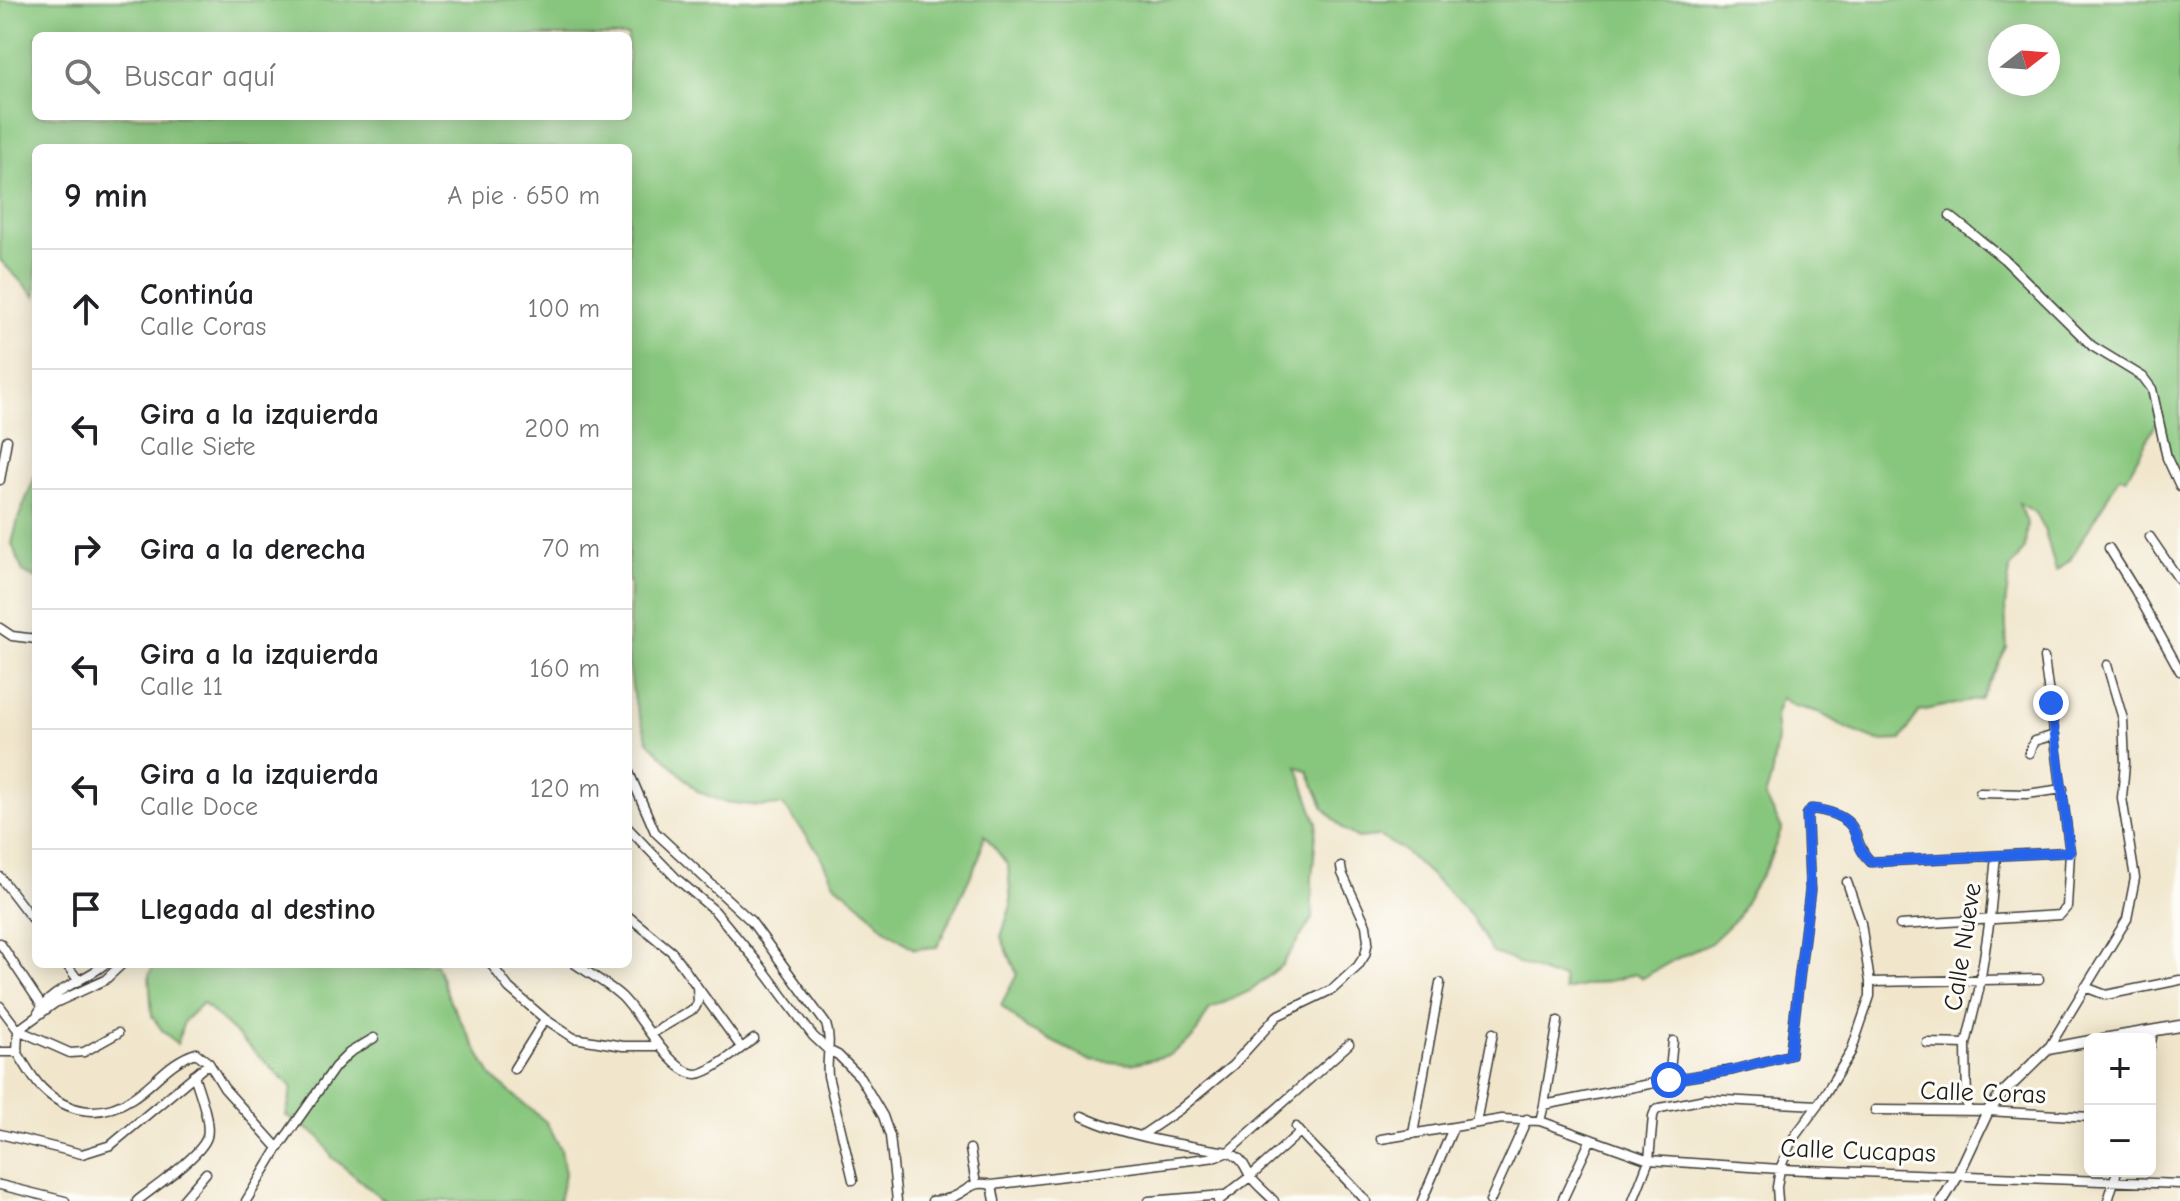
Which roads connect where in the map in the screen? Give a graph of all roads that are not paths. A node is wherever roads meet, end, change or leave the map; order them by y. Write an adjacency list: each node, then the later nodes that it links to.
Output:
1 (1950, 216): 4 (street)
2 (7, 440): 3 (street)
3 (0, 480)
4 (2180, 486)
5 (2150, 537): 7 (street)
6 (2109, 548): 12 (street)
7 (2180, 581)
8 (0, 628): 9 (street)
9 (32, 638)
10 (2044, 658): 13 (street)
11 (2107, 665): 43 (street)
12 (2180, 671)
13 (2055, 735): 14 (street); 16 (street)
14 (2029, 753)
15 (632, 779): 29 (street)
16 (2063, 789): 17 (street); 19 (street)
17 (1980, 793)
18 (632, 832): 30 (street)
19 (2070, 852): 20 (street); 24 (street)
20 (1996, 856): 24 (street, Calle Nueve); 72 (street)
21 (1341, 867): 86 (street)
22 (0, 877): 25 (street)
23 (1847, 882): 40 (street)
24 (1990, 918): 27 (street); 36 (street, Calle Nueve)
25 (32, 919)
26 (632, 919): 42 (street)
27 (1900, 925)
28 (0, 943): 45 (street)
29 (773, 952): 30 (street); 66 (street)
30 (759, 964): 66 (street)
31 (69, 968): 39 (street)
32 (99, 968): 39 (street)
33 (118, 968): 45 (street)
34 (494, 968): 46 (street)
35 (581, 968): 55 (street)
36 (1981, 979): 37 (street); 40 (street); 62 (street, Calle Nueve)
37 (2039, 979)
38 (2180, 980): 43 (street)
39 (79, 981): 45 (street)
40 (1870, 982): 74 (street)
41 (1440, 983): 85 (street)
42 (697, 986): 55 (street); 64 (street)
43 (2085, 987): 65 (street)
44 (0, 1006): 49 (street)
45 (42, 1010): 49 (street)
46 (545, 1019): 63 (street); 70 (street)
47 (1558, 1021): 73 (street)
48 (2180, 1026): 50 (street)
49 (18, 1030): 51 (street); 68 (street)
50 (2154, 1030): 53 (street); 54 (street)
51 (118, 1033)
52 (1493, 1033): 82 (street)
53 (2137, 1033)
54 (2153, 1033)
55 (651, 1034): 63 (street)
56 (374, 1038): 89 (street)
57 (754, 1039): 64 (street)
58 (1673, 1041): 72 (street)
59 (2084, 1042): 65 (street)
60 (1927, 1043): 62 (street)
61 (1349, 1044): 91 (street)
62 (1966, 1044): 76 (street, Calle Nueve)
63 (658, 1046): 64 (street)
64 (741, 1047)
65 (2048, 1049): 77 (street)
66 (828, 1050): 98 (street); 109 (street)
67 (0, 1052): 68 (street)
68 (17, 1052): 69 (street)
69 (209, 1063): 71 (street); 89 (street)
70 (514, 1069)
71 (194, 1075): 84 (street); 106 (street)
72 (1669, 1080): 73 (street)
73 (1544, 1105): 81 (street)
74 (1818, 1105): 92 (street); 93 (street)
75 (1875, 1110): 76 (street, Calle Coras)
76 (1967, 1110): 77 (street, Calle Coras)
77 (1988, 1111): 79 (street, Calle Coras); 95 (street)
78 (1082, 1116): 86 (street)
79 (2084, 1117)
80 (1527, 1119): 81 (street); 82 (street); 116 (street)
81 (1540, 1121): 88 (street, Calle Cucapas)
82 (1476, 1123): 83 (street)
83 (1453, 1128): 85 (street); 115 (street)
84 (0, 1134)
85 (1413, 1134): 87 (street)
86 (1142, 1135): 91 (street)
87 (1381, 1139)
88 (1591, 1139): 92 (street, Calle Cucapas); 117 (street)
89 (278, 1148): 108 (street)
90 (970, 1149): 100 (street)
91 (1228, 1152): 96 (street); 103 (street)
92 (1649, 1160): 93 (street, Calle Cucapas); 118 (street)
93 (1780, 1169): 95 (street, Calle Cucapas); 119 (street)
94 (206, 1173): 107 (street)
95 (1958, 1175): 99 (street, Calle Cucapas); 120 (street)
96 (1251, 1176): 104 (street); 113 (street); 114 (street)
97 (2115, 1177): 99 (street)
98 (853, 1180)
99 (2113, 1182): 101 (street, Calle Cucapas); 121 (street)
100 (976, 1184): 103 (street); 110 (street)
101 (2180, 1184)
102 (0, 1185): 105 (street)
103 (992, 1185): 111 (street)
104 (1222, 1198): 112 (street)
105 (65, 1201)
106 (137, 1201)
107 (182, 1201)
108 (246, 1201)
109 (897, 1201)
110 (932, 1201)
111 (995, 1201)
112 (1149, 1201)
113 (1274, 1201)
114 (1366, 1201)
115 (1422, 1201)
116 (1490, 1201)
117 (1562, 1201)
118 (1633, 1201)
119 (1778, 1201)
120 (1942, 1201)
121 (2108, 1201)

